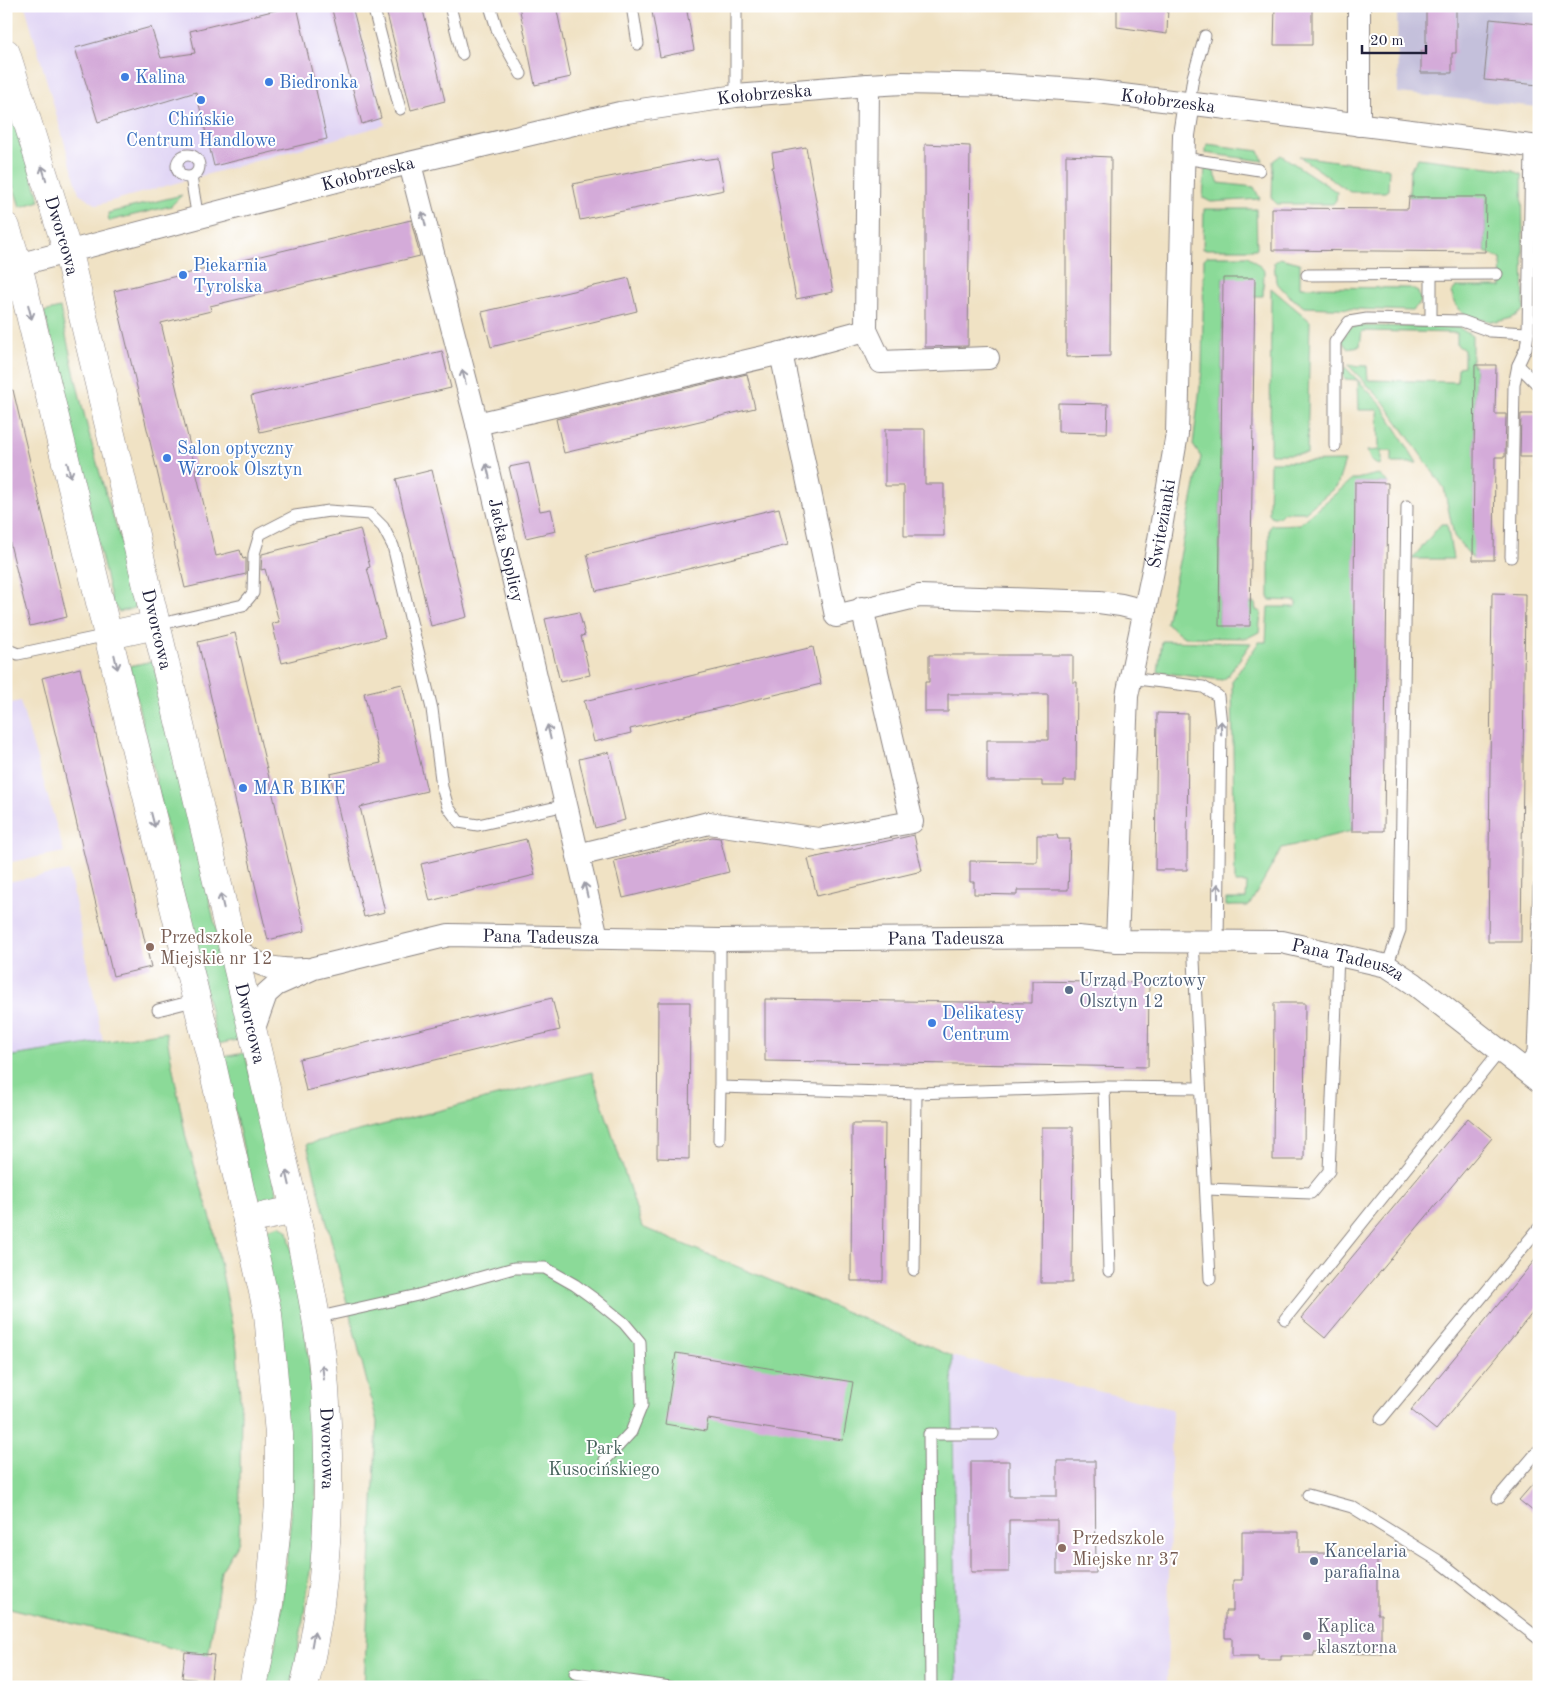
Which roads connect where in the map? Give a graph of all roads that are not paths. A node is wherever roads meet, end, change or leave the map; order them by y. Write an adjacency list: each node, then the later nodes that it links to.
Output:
1 (373, 6): 15 (lane)
2 (450, 6): 10 (lane)
3 (490, 6): 11 (lane)
4 (632, 6): 8 (lane)
5 (736, 6): 13 (lane)
6 (1359, 6): 16 (street)
7 (1205, 36): 14 (lane)
8 (638, 44)
9 (6, 53): 24 (street, Dworcowa, one-way to 9)
10 (462, 54)
11 (521, 74)
12 (868, 85): 13 (street, Kołobrzeska); 14 (street, Kołobrzeska); 30 (street)
13 (736, 96): 19 (street, Kołobrzeska)
14 (1189, 103): 16 (street, Kołobrzeska); 18 (street, Świtezianki)
15 (400, 109)
16 (1359, 125): 17 (street, Kołobrzeska)
17 (1535, 147): 31 (lane)
18 (1184, 158): 20 (lane); 41 (street, Świtezianki)
19 (410, 164): 22 (street, Kołobrzeska); 36 (street, Jacka Soplicy, one-way to 19)
20 (1259, 170)
21 (191, 177): 22 (lane)
22 (198, 219): 24 (street, Kołobrzeska)
23 (6, 227): 25 (street)
24 (68, 253): 25 (street, Kołobrzeska); 42 (street, Dworcowa)
25 (12, 266): 43 (street, one-way to 43)
26 (1431, 274): 27 (lane); 28 (lane); 29 (lane)
27 (1497, 274)
28 (1307, 275)
29 (1431, 320): 31 (lane); 37 (lane)
30 (866, 330): 32 (street); 33 (street)
31 (1528, 333): 34 (lane)
32 (781, 353): 36 (street); 40 (street)
33 (988, 358)
34 (1518, 365): 35 (lane); 39 (lane)
35 (1539, 386)
36 (476, 424): 46 (street, Jacka Soplicy, one-way to 36)
37 (1335, 446)
38 (1407, 506): 56 (lane)
39 (1511, 557)
40 (862, 608): 41 (street); 47 (street)
41 (1145, 611): 45 (street, Świtezianki)
42 (156, 624): 43 (street); 46 (lane); 54 (street, Dworcowa, one-way to 42)
43 (110, 634): 44 (lane); 58 (street, one-way to 58)
44 (6, 649)
45 (1130, 678): 52 (lane, one-way to 45); 53 (street, Świtezianki)
46 (566, 805): 47 (street, Jacka Soplicy)
47 (578, 855): 49 (street, Jacka Soplicy, one-way to 47)
48 (1539, 887): 62 (lane)
49 (597, 938): 50 (street, Pana Tadeusza); 57 (street, Pana Tadeusza)
50 (720, 940): 53 (street, Pana Tadeusza); 64 (lane)
51 (1193, 940): 52 (street, Pana Tadeusza); 53 (street, Pana Tadeusza); 66 (lane)
52 (1218, 940): 55 (street, Pana Tadeusza)
53 (1118, 941)
54 (233, 946): 57 (street, Pana Tadeusza); 60 (street, Dworcowa)
55 (1338, 955): 56 (street, Pana Tadeusza); 69 (lane)
56 (1387, 966): 61 (street, Pana Tadeusza)
57 (314, 968): 60 (street, Pana Tadeusza)
58 (197, 1000): 59 (lane); 71 (street)
59 (158, 1010)
60 (253, 1031): 70 (street, Dworcowa, one-way to 60)
61 (1500, 1051): 62 (street, Pana Tadeusza); 77 (lane)
62 (1522, 1067): 63 (street, Pana Tadeusza)
63 (1539, 1082)
64 (720, 1087): 67 (lane); 68 (lane)
65 (1104, 1087): 66 (lane); 67 (lane); 74 (lane)
66 (1200, 1088): 69 (lane)
67 (916, 1093): 73 (lane)
68 (719, 1140)
69 (1207, 1189): 75 (lane)
70 (295, 1210): 71 (street); 76 (street, Dworcowa)
71 (247, 1220): 86 (street)
72 (1539, 1228): 78 (lane)
73 (914, 1270)
74 (1109, 1271)
75 (1210, 1279)
76 (316, 1318): 81 (lane); 87 (street, Dworcowa, one-way to 76)
77 (1285, 1319)
78 (1381, 1419)
79 (993, 1434): 89 (lane)
80 (1539, 1450): 83 (lane)
81 (605, 1460)
82 (1308, 1495): 84 (lane)
83 (1498, 1498)
84 (1539, 1639)
85 (575, 1673): 88 (lane)
86 (253, 1687)
87 (304, 1687)
88 (670, 1687)
89 (931, 1687)

